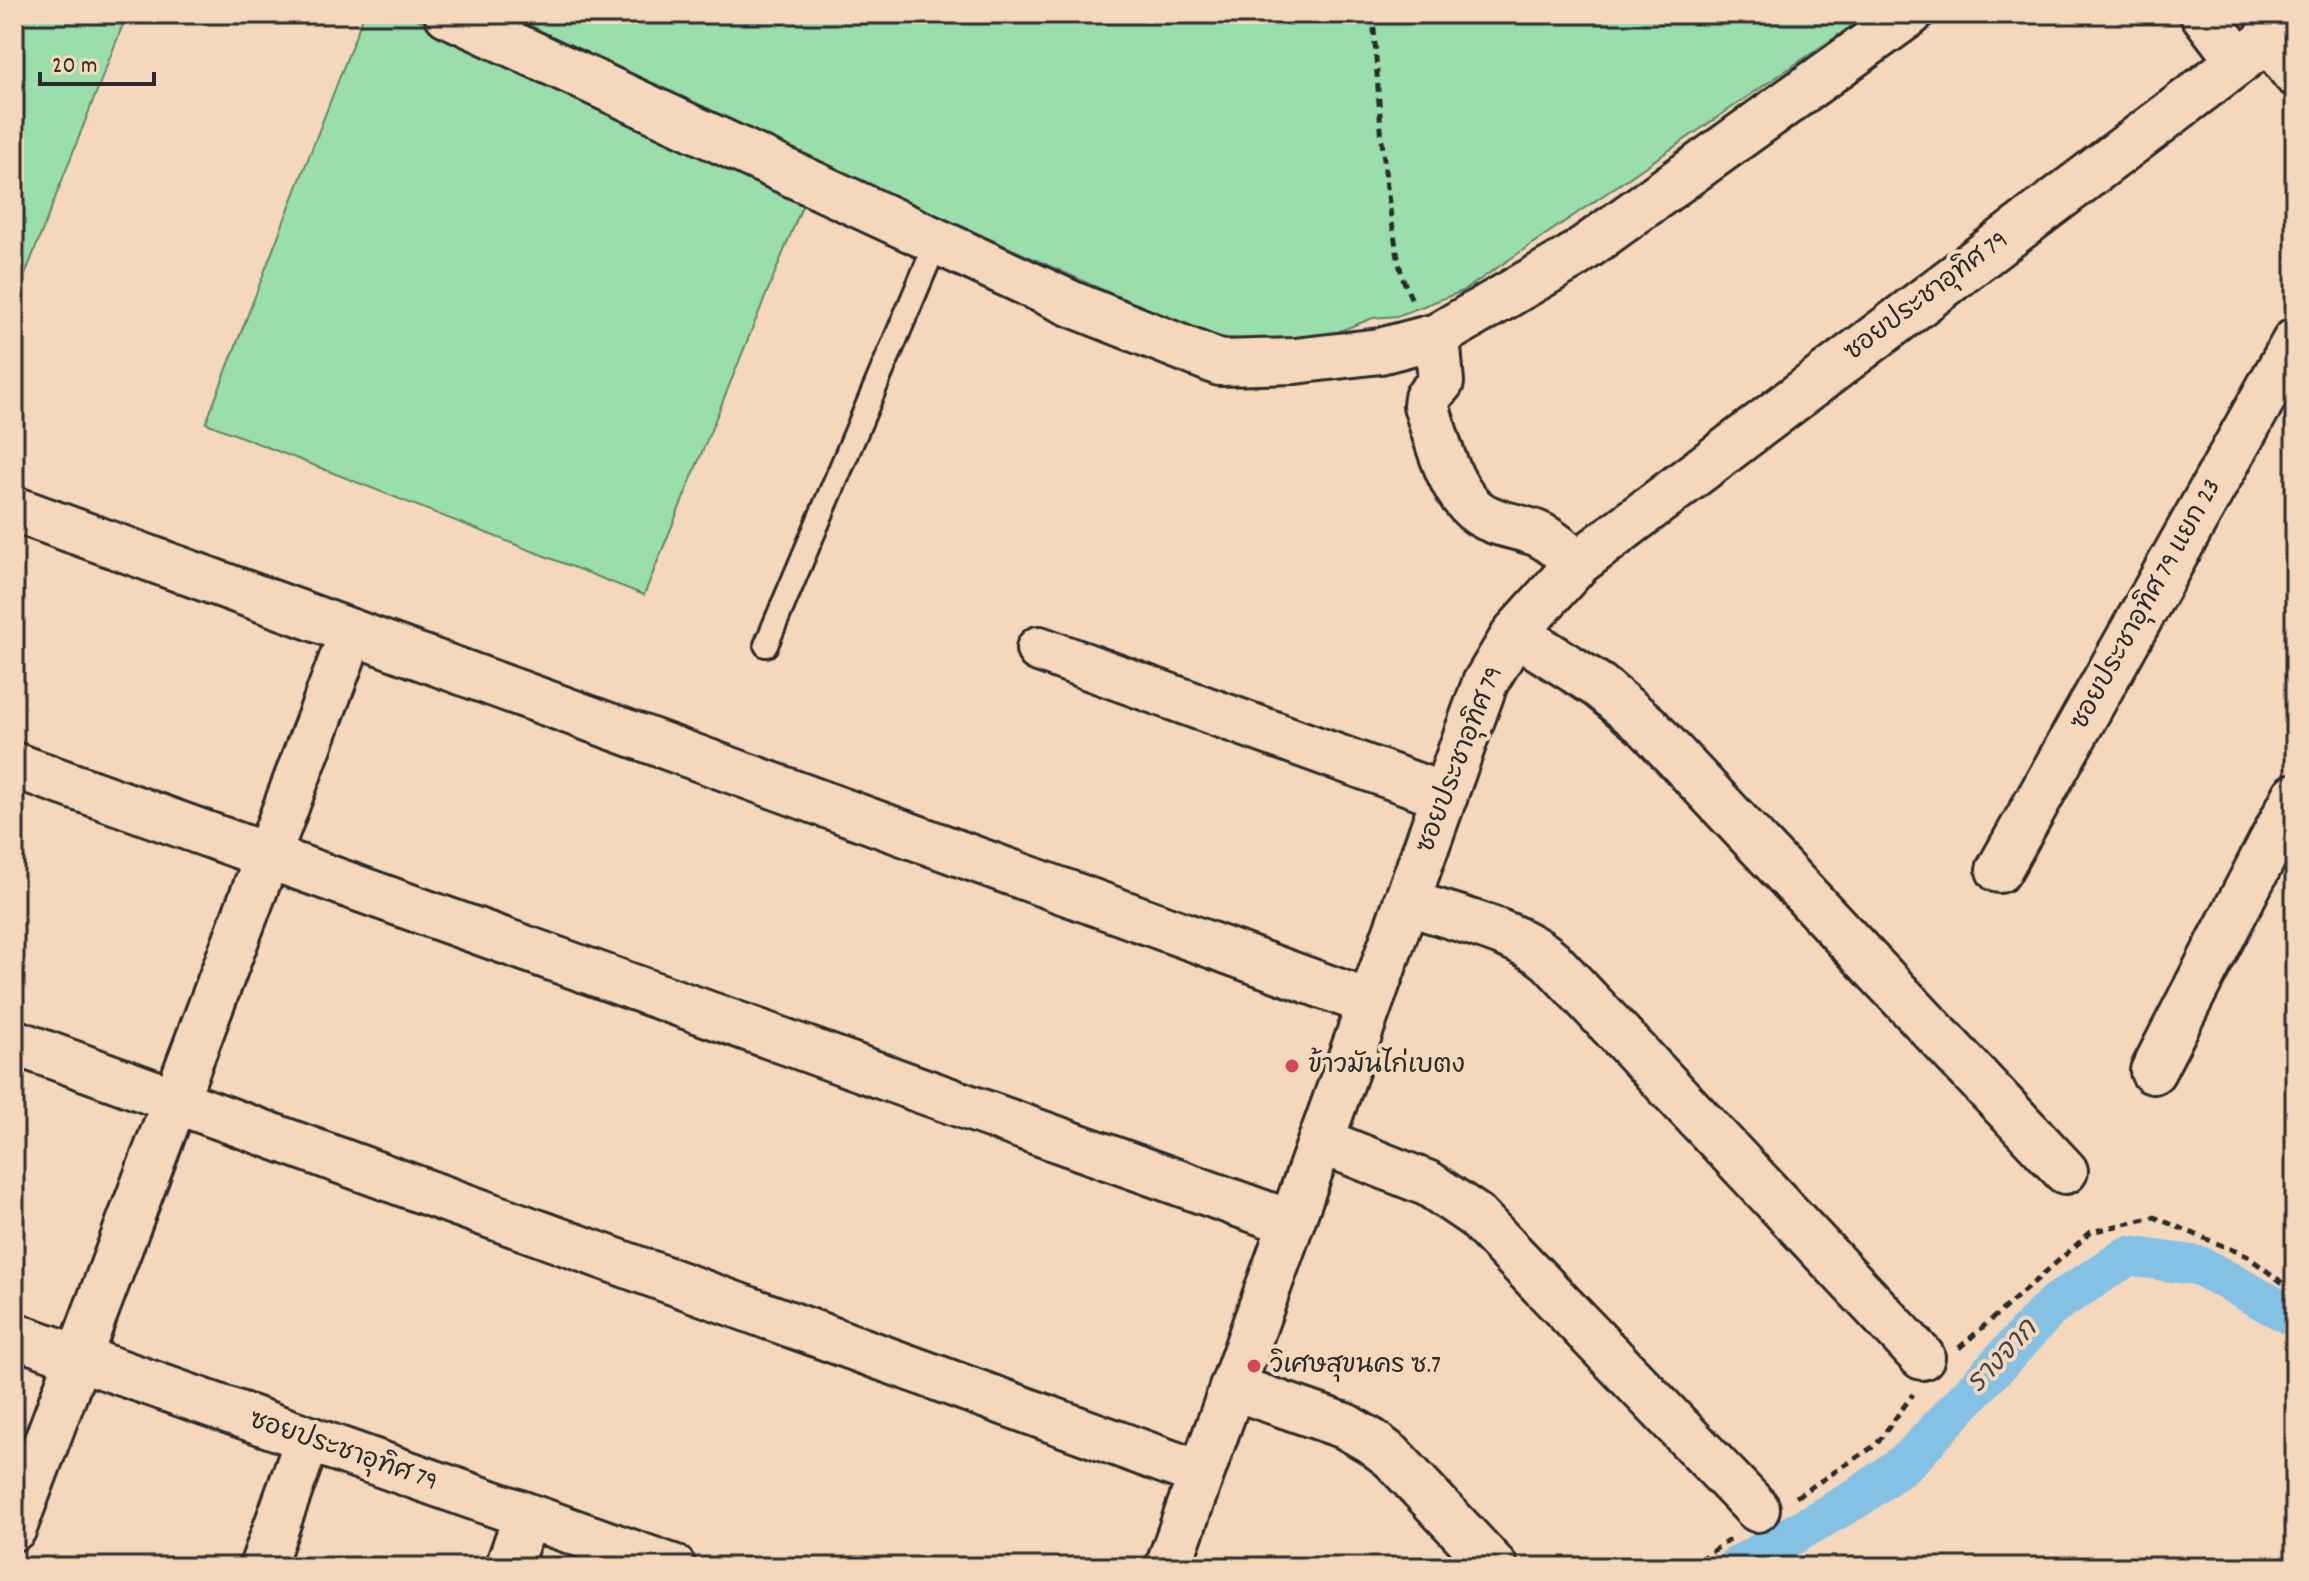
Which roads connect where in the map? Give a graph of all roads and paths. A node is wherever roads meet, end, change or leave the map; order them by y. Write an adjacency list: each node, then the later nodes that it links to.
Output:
1 (447, 14): 7 (street)
2 (1373, 14): 8 (path)
3 (1910, 14): 8 (street)
4 (2203, 14): 5 (street)
5 (2267, 39): 6 (street); 11 (street, ซอยประชาอุทิศ 79)
6 (2295, 74)
7 (937, 241): 8 (street); 14 (lane)
8 (1426, 327): 11 (street)
9 (2295, 341): 20 (street, ซอยประชาอุทิศ 79 แยก 23)
10 (14, 509): 12 (street)
11 (1578, 563): 13 (street, ซอยประชาอุทิศ 79)
12 (352, 632): 19 (street); 22 (street)
13 (1515, 633): 17 (street, ซอยประชาอุทิศ 79); 27 (street)
14 (766, 645)
15 (1039, 649): 17 (street)
16 (14, 765): 19 (street)
17 (1445, 796): 21 (street, ซอยประชาอุทิศ 79)
18 (2295, 796): 24 (street)
19 (266, 855): 25 (street); 28 (street)
20 (1999, 870)
21 (1406, 902): 22 (street, ซอยประชาอุทิศ 79); 32 (street)
22 (1370, 1003): 26 (street, ซอยประชาอุทิศ 79)
23 (14, 1042): 25 (street)
24 (2153, 1071)
25 (174, 1100): 31 (street); 35 (street)
26 (1321, 1141): 28 (street, ซอยประชาอุทิศ 79); 36 (street)
27 (2065, 1171)
28 (1291, 1223): 33 (street, ซอยประชาอุทิศ 79)
29 (2295, 1292): 32 (path)
30 (14, 1335): 31 (street, ซอยประชาอุทิศ 79)
31 (76, 1358): 34 (street, ซอยประชาอุทิศ 79); 38 (street)
32 (1930, 1366): 36 (path)
33 (1232, 1387): 35 (street, ซอยประชาอุทิศ 79); 43 (street)
34 (308, 1439): 37 (street, ซอยประชาอุทิศ 79); 39 (street)
35 (1201, 1474): 42 (street, ซอยประชาอุทิศ 79)
36 (1761, 1515): 44 (path)
37 (526, 1516): 40 (street); 41 (street, ซอยประชาอุทิศ 79)
38 (14, 1528)
39 (262, 1567)
40 (508, 1567)
41 (673, 1567)
42 (1168, 1567)
43 (1495, 1567)
44 (1688, 1567)

